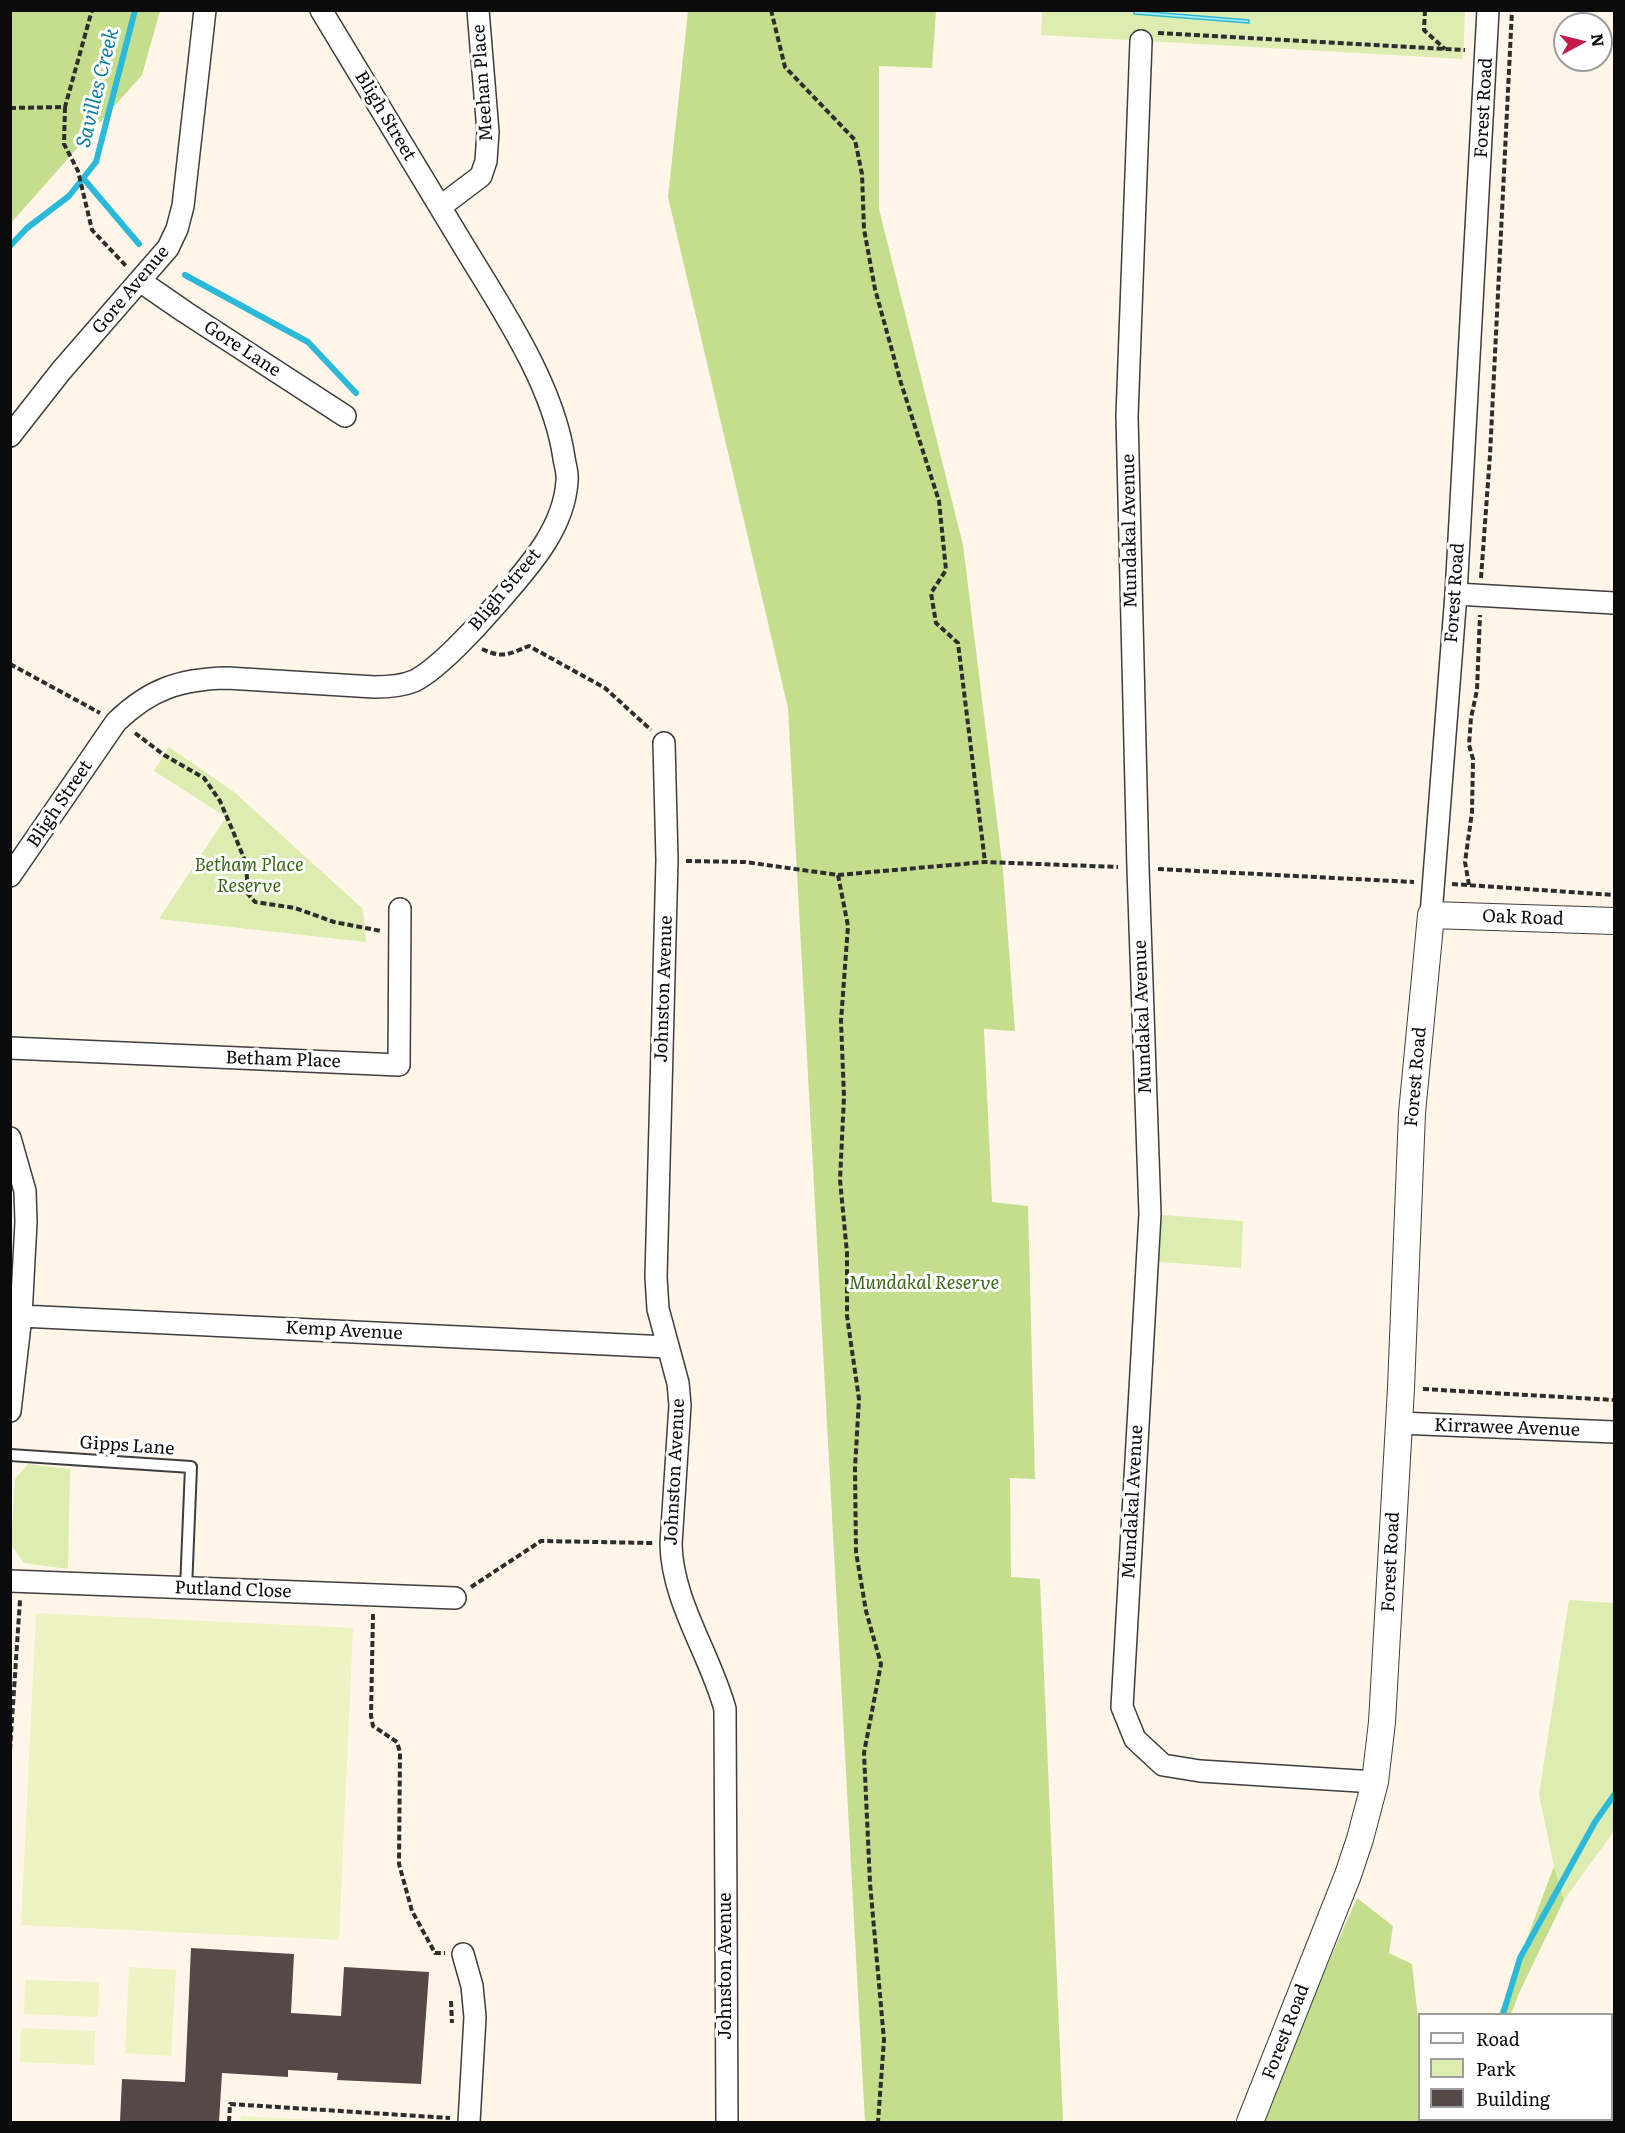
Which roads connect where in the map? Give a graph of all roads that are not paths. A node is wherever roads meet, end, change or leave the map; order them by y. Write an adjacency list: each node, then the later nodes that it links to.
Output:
1 (205, 10): 7 (street, Gore Avenue)
2 (321, 10): 6 (street, Bligh Street)
3 (478, 10): 6 (street, Meehan Place)
4 (1488, 10): 10 (street, Forest Road)
5 (1141, 41): 28 (street, Mundakal Avenue)
6 (440, 207): 13 (street, Bligh Street)
7 (140, 281): 8 (street, Gore Lane); 9 (street, Gore Avenue)
8 (345, 416)
9 (10, 436)
10 (1456, 594): 11 (street); 15 (street, Forest Road)
11 (1614, 603)
12 (664, 743): 20 (street, Johnston Avenue)
13 (10, 876)
14 (400, 909): 17 (street, Betham Place)
15 (1431, 915): 16 (street, Oak Road); 22 (street, Forest Road)
16 (1614, 921)
17 (10, 1048)
18 (10, 1138): 19 (street)
19 (21, 1316): 20 (street, Kemp Avenue); 21 (street)
20 (667, 1347): 31 (street, Johnston Avenue)
21 (10, 1411)
22 (1399, 1423): 23 (street, Kirrawee Avenue); 28 (street, Forest Road)
23 (1614, 1432)
24 (10, 1455): 26 (lane, Gipps Lane)
25 (16, 1582): 26 (street, Putland Close)
26 (186, 1589): 27 (street, Putland Close)
27 (455, 1598)
28 (1375, 1782): 32 (street, Forest Road)
29 (463, 1954): 30 (street)
30 (459, 2120)
31 (727, 2122)
32 (1250, 2122)

